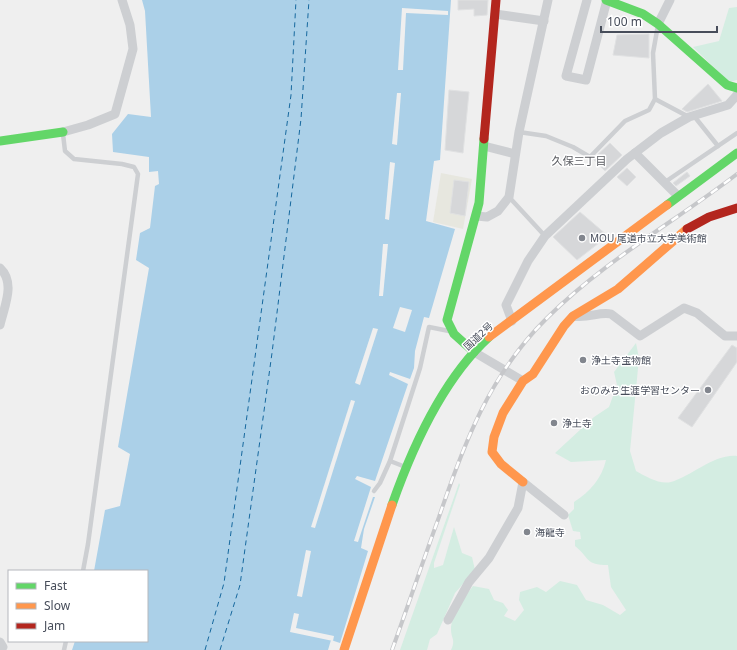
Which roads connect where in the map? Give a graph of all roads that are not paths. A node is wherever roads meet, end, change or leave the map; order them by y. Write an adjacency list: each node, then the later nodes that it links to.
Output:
1 (122, 0): 14 (street)
2 (496, 0): 7 (main road)
3 (548, 0): 8 (street)
4 (586, 0): 5 (street)
5 (607, 0): 9 (main road)
6 (670, 0): 9 (street)
7 (495, 14): 8 (street); 18 (main road)
8 (544, 20): 15 (street)
9 (658, 24): 10 (main road); 12 (lane)
10 (737, 88)
11 (737, 95): 13 (street)
12 (655, 99): 13 (lane); 15 (lane)
13 (691, 116): 19 (lane); 20 (street)
14 (63, 132): 17 (main road); 42 (lane)
15 (519, 132): 22 (street)
16 (737, 133): 19 (lane)
17 (0, 141)
18 (484, 146): 22 (street); 27 (main road)
19 (718, 146): 23 (lane)
20 (635, 153): 23 (street); 28 (street)
21 (737, 153): 24 (main road, 国道2号)
22 (515, 154): 25 (street)
23 (665, 182): 24 (street)
24 (678, 196): 31 (main road, 国道2号)
25 (509, 197): 27 (street); 28 (lane)
26 (737, 208): 30 (main road)
27 (476, 216): 33 (main road)
28 (545, 236): 31 (street)
29 (0, 268): 32 (street)
30 (573, 316): 34 (street); 36 (main road)
31 (512, 321): 35 (main road, 国道2号)
32 (0, 325)
33 (451, 331): 35 (main road); 37 (lane)
34 (737, 336)
35 (474, 352): 36 (street); 38 (main road, 国道2号)
36 (523, 381): 39 (main road)
37 (390, 461): 38 (lane); 40 (lane)
38 (406, 468): 46 (main road, 国道2号)
39 (523, 482): 41 (street); 43 (street)
40 (374, 491)
41 (564, 515)
42 (83, 570)
43 (448, 620)
44 (0, 642): 45 (street)
45 (1, 650)
46 (344, 650)

